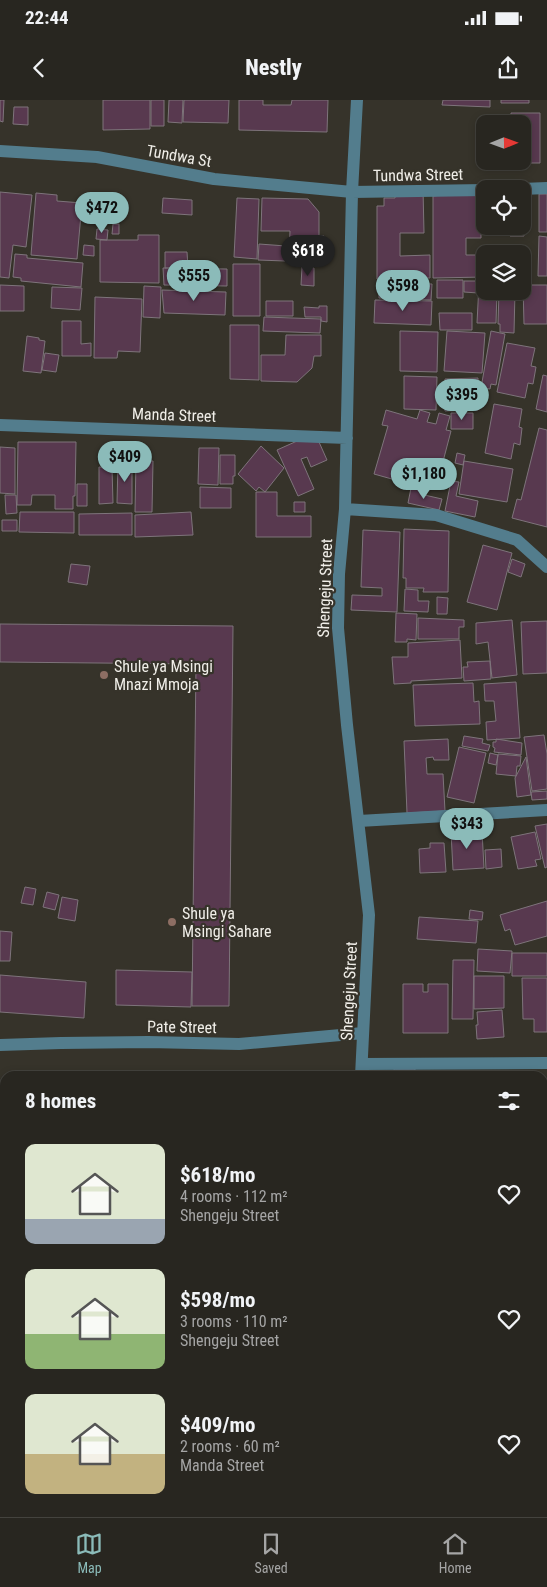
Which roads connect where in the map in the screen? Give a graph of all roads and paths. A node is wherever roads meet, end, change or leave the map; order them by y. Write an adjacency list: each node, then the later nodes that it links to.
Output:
1 (357, 100): 6 (street, Shengeju Street)
2 (0, 151): 6 (street, Tundwa St)
3 (547, 188): 4 (street)
4 (531, 189)
5 (476, 190): 6 (street, Tundwa Street)
6 (352, 192): 8 (street, Shengeju Street)
7 (0, 424): 8 (street, Manda Street)
8 (347, 438): 9 (street, Shengeju Street)
9 (345, 509): 10 (street); 12 (street, Shengeju Street)
10 (547, 567)
11 (547, 810): 12 (street)
12 (359, 821): 13 (street, Shengeju Street)
13 (363, 1032): 14 (street, Pate Street); 16 (street, Shengeju Street)
14 (0, 1045)
15 (547, 1063): 16 (street)
16 (362, 1070)

